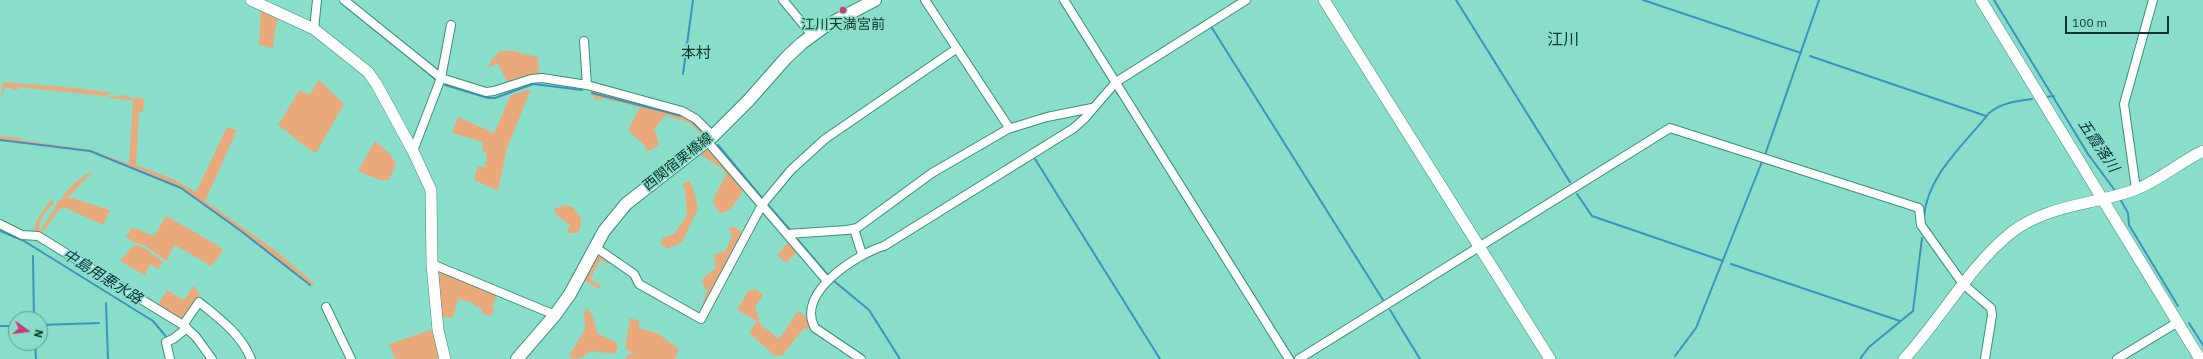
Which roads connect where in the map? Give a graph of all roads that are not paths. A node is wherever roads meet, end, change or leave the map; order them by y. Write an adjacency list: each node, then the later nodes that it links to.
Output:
1 (251, 0): 13 (street)
2 (317, 0): 13 (street)
3 (344, 0): 17 (street)
4 (783, 0): 14 (street)
5 (875, 0): 14 (main road, 西関宿栗橋線)
6 (925, 0): 16 (street)
7 (1064, 0): 18 (street)
8 (1246, 0): 18 (street)
9 (1324, 0): 31 (street)
10 (1981, 0): 26 (street)
11 (2153, 0): 25 (street)
12 (451, 25): 17 (street)
13 (314, 29): 23 (street)
14 (812, 35): 22 (main road, 西関宿栗橋線)
15 (584, 41): 19 (street)
16 (956, 49): 21 (street); 27 (street)
17 (441, 78): 19 (street); 23 (street)
18 (1116, 82): 20 (street); 48 (street)
19 (586, 85): 22 (street)
20 (1093, 108): 21 (street); 33 (street)
21 (1008, 129): 29 (street)
22 (710, 138): 27 (street); 32 (main road, 西関宿栗橋線)
23 (413, 151): 34 (street)
24 (2203, 151): 25 (street)
25 (2131, 191): 26 (street)
26 (2105, 198): 36 (street); 39 (street)
27 (762, 205): 30 (street); 32 (street)
28 (0, 224): 40 (street)
29 (854, 229): 30 (street); 33 (street)
30 (787, 234): 35 (street)
31 (1479, 246): 36 (street); 49 (street); 50 (street)
32 (595, 247): 38 (main road, 西関宿栗橋線)
33 (862, 254): 35 (street)
34 (432, 264): 38 (street); 45 (street)
35 (827, 281): 47 (street)
36 (1963, 284): 51 (street); 52 (street)
37 (326, 307): 44 (street)
38 (555, 315): 46 (main road, 西関宿栗橋線)
39 (2178, 322): 53 (street); 54 (street)
40 (185, 327): 41 (street); 42 (street); 43 (street)
41 (170, 359)
42 (212, 359)
43 (251, 359)
44 (351, 359)
45 (445, 359)
46 (517, 359)
47 (861, 359)
48 (1289, 359)
49 (1298, 359)
50 (1550, 359)
51 (1904, 359)
52 (1985, 359)
53 (2117, 359)
54 (2200, 359)

